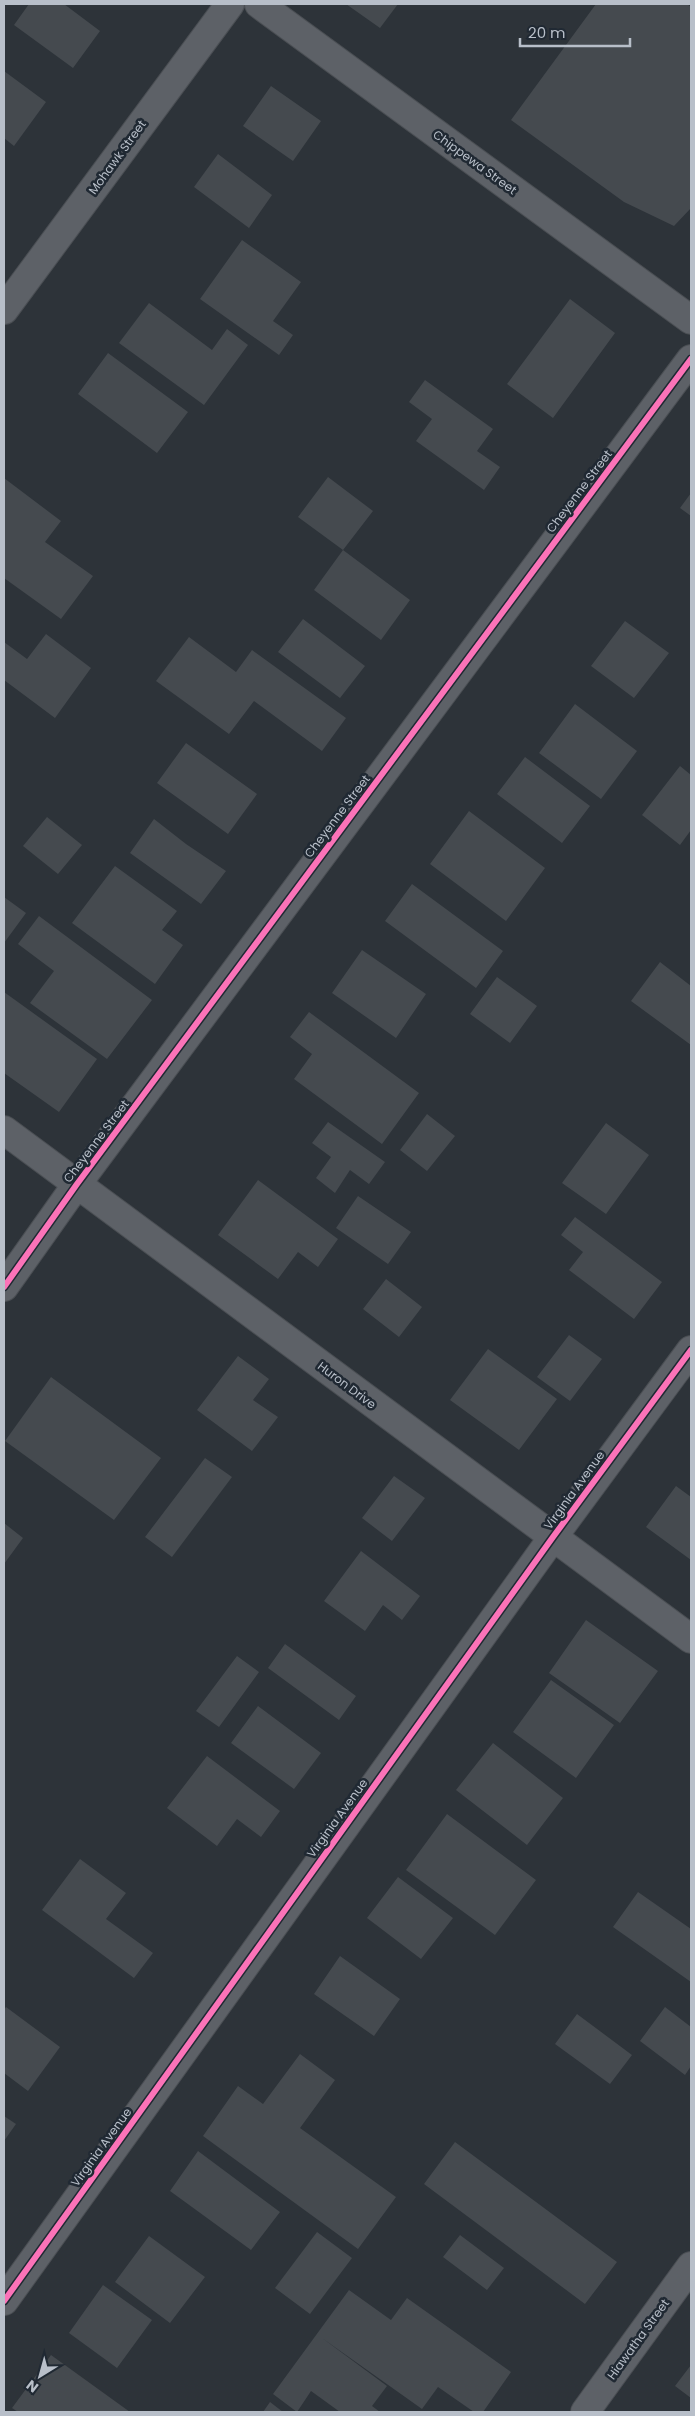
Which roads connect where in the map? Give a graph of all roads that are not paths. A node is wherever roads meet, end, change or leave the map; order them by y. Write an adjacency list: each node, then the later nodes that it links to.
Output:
1 (230, 4): 3 (street, Mohawk Street)
2 (259, 4): 4 (street, Chippewa Street)
3 (4, 310)
4 (691, 320)
5 (691, 359): 7 (street, Cheyenne Street)
6 (4, 1130): 7 (street, Huron Drive)
7 (77, 1184): 8 (street, Cheyenne Street); 10 (street, Huron Drive)
8 (4, 1287)
9 (691, 1350): 10 (street, Virginia Avenue)
10 (554, 1537): 11 (street, Huron Drive); 13 (street, Virginia Avenue)
11 (691, 1639)
12 (691, 2266): 14 (street, Hiawatha Street)
13 (4, 2301)
14 (586, 2412)

